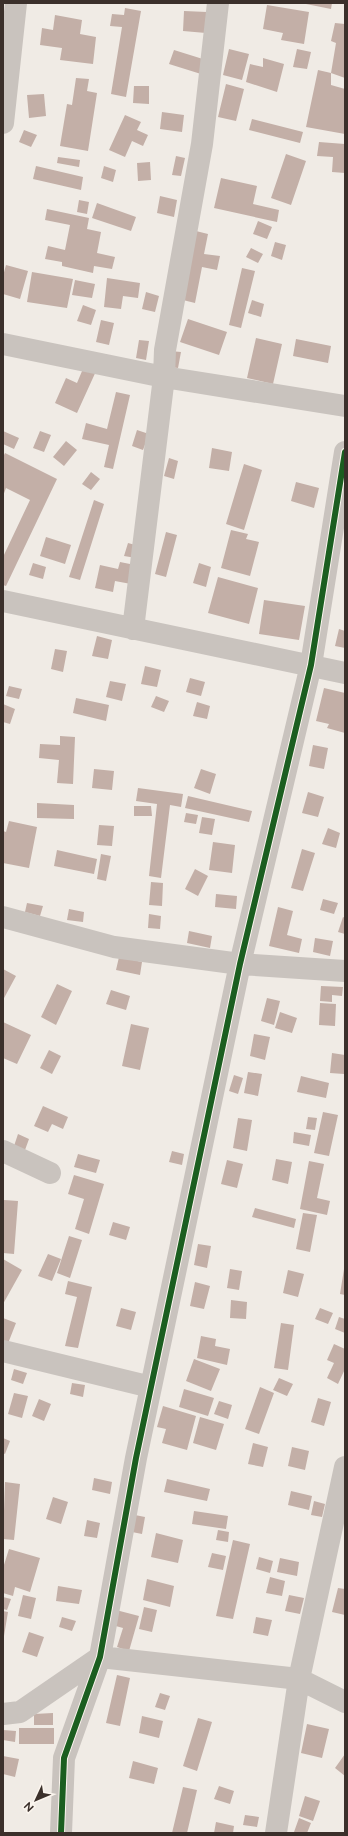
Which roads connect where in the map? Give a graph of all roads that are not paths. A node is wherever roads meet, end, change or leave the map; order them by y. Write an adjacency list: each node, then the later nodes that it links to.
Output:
1 (16, 3): 3 (street)
2 (218, 3): 5 (street)
3 (3, 123)
4 (3, 344): 5 (street)
5 (164, 377): 6 (street); 9 (street)
6 (345, 406)
7 (345, 452): 10 (street)
8 (3, 601): 9 (street)
9 (133, 629): 10 (street)
10 (311, 665): 11 (street); 13 (street)
11 (345, 672)
12 (3, 917): 13 (street)
13 (240, 964): 14 (street); 18 (street)
14 (345, 971)
15 (3, 1151): 16 (street)
16 (50, 1173)
17 (3, 1351): 18 (street)
18 (151, 1387): 20 (street)
19 (345, 1467): 21 (street)
20 (100, 1657): 21 (street); 23 (street); 24 (street)
21 (299, 1679): 22 (street); 25 (street)
22 (345, 1702)
23 (3, 1714)
24 (61, 1833)
25 (276, 1833)

